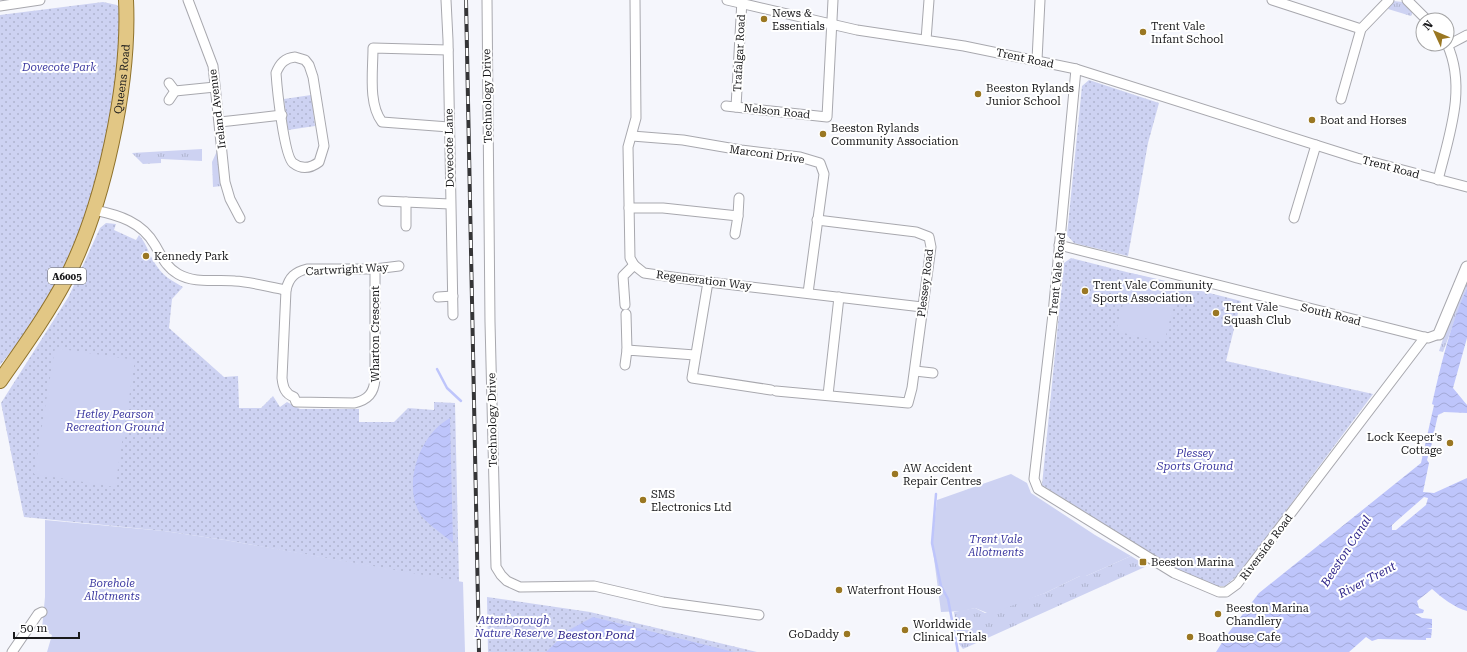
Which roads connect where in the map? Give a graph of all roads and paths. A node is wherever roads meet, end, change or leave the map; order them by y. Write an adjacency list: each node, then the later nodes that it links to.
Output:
1 (40, 0): 15 (street)
2 (126, 0): 45 (main road, Queens Road / A6005)
3 (188, 0): 27 (street, Ireland Avenue)
4 (446, 0): 22 (street, Dovecote Lane)
5 (486, 0): 76 (street, Technology Drive)
6 (635, 0): 36 (street)
7 (727, 0): 14 (street, Trent Road)
8 (834, 0): 17 (street)
9 (928, 0): 20 (street)
10 (1040, 0): 24 (street)
11 (1272, 0): 18 (street)
12 (1389, 0): 18 (street)
13 (1407, 0): 16 (street)
14 (742, 2): 17 (street, Trent Road); 32 (street, Trafalgar Road)
15 (6, 4)
16 (1419, 12)
17 (832, 25): 20 (street, Trent Road); 32 (street, Nelson Road)
18 (1361, 29): 29 (street)
19 (1467, 35): 21 (street)
20 (926, 40): 24 (street, Trent Road)
21 (1455, 41)
22 (448, 50): 35 (street, Dovecote Lane); 35 (street)
23 (1450, 52): 38 (street)
24 (1037, 60): 25 (street, Trent Road)
25 (1076, 69): 37 (street, Trent Road); 52 (street, Trent Vale Road)
26 (169, 83): 28 (street)
27 (215, 87): 28 (street); 34 (street, Ireland Avenue)
28 (175, 91): 30 (street)
29 (1341, 99)
30 (169, 100)
31 (726, 106): 32 (street, Nelson Road)
32 (736, 107)
33 (282, 115): 33 (street); 34 (street)
34 (220, 122): 47 (street, Ireland Avenue)
35 (449, 127): 43 (street, Dovecote Lane)
36 (632, 136): 44 (street); 49 (street, Marconi Drive)
37 (1316, 145): 38 (street, Trent Road); 48 (street)
38 (1438, 180): 39 (street, Trent Road)
39 (1467, 187)
40 (739, 198): 46 (street)
41 (383, 201): 42 (street)
42 (406, 202): 43 (street); 50 (street)
43 (450, 204): 60 (street, Dovecote Lane)
44 (629, 208): 46 (street); 53 (street)
45 (94, 210): 58 (street); 72 (main road, A6005)
46 (738, 216): 51 (street)
47 (240, 218)
48 (1294, 218)
49 (817, 220): 59 (street, Marconi Drive); 63 (street, Plessey Road)
50 (406, 226)
51 (735, 234)
52 (1059, 245): 66 (street, South Road); 74 (street, Trent Vale Road)
53 (634, 265): 57 (street, Regeneration Way); 67 (street)
54 (399, 266): 56 (street, Cartwright Way)
55 (1467, 267): 65 (street)
56 (375, 269): 58 (street, Cartwright Way); 58 (street, Wharton Crescent)
57 (708, 282): 59 (street, Regeneration Way); 68 (street)
58 (286, 290)
59 (808, 293): 62 (street, Regeneration Way)
60 (453, 296): 61 (street); 64 (street, Dovecote Lane)
61 (438, 297)
62 (839, 297): 63 (street, Regeneration Way); 73 (street)
63 (922, 306): 70 (street, Plessey Road)
64 (453, 315)
65 (1439, 334): 66 (street)
66 (1425, 338): 74 (street, Riverside Road)
67 (627, 350): 68 (street); 69 (street)
68 (695, 355): 73 (street)
69 (625, 365)
70 (915, 371): 71 (street); 73 (street, Plessey Road)
71 (933, 373)
72 (0, 381)
73 (828, 395)
74 (1034, 478)
75 (42, 612): 77 (street)
76 (759, 615)
77 (12, 652)

